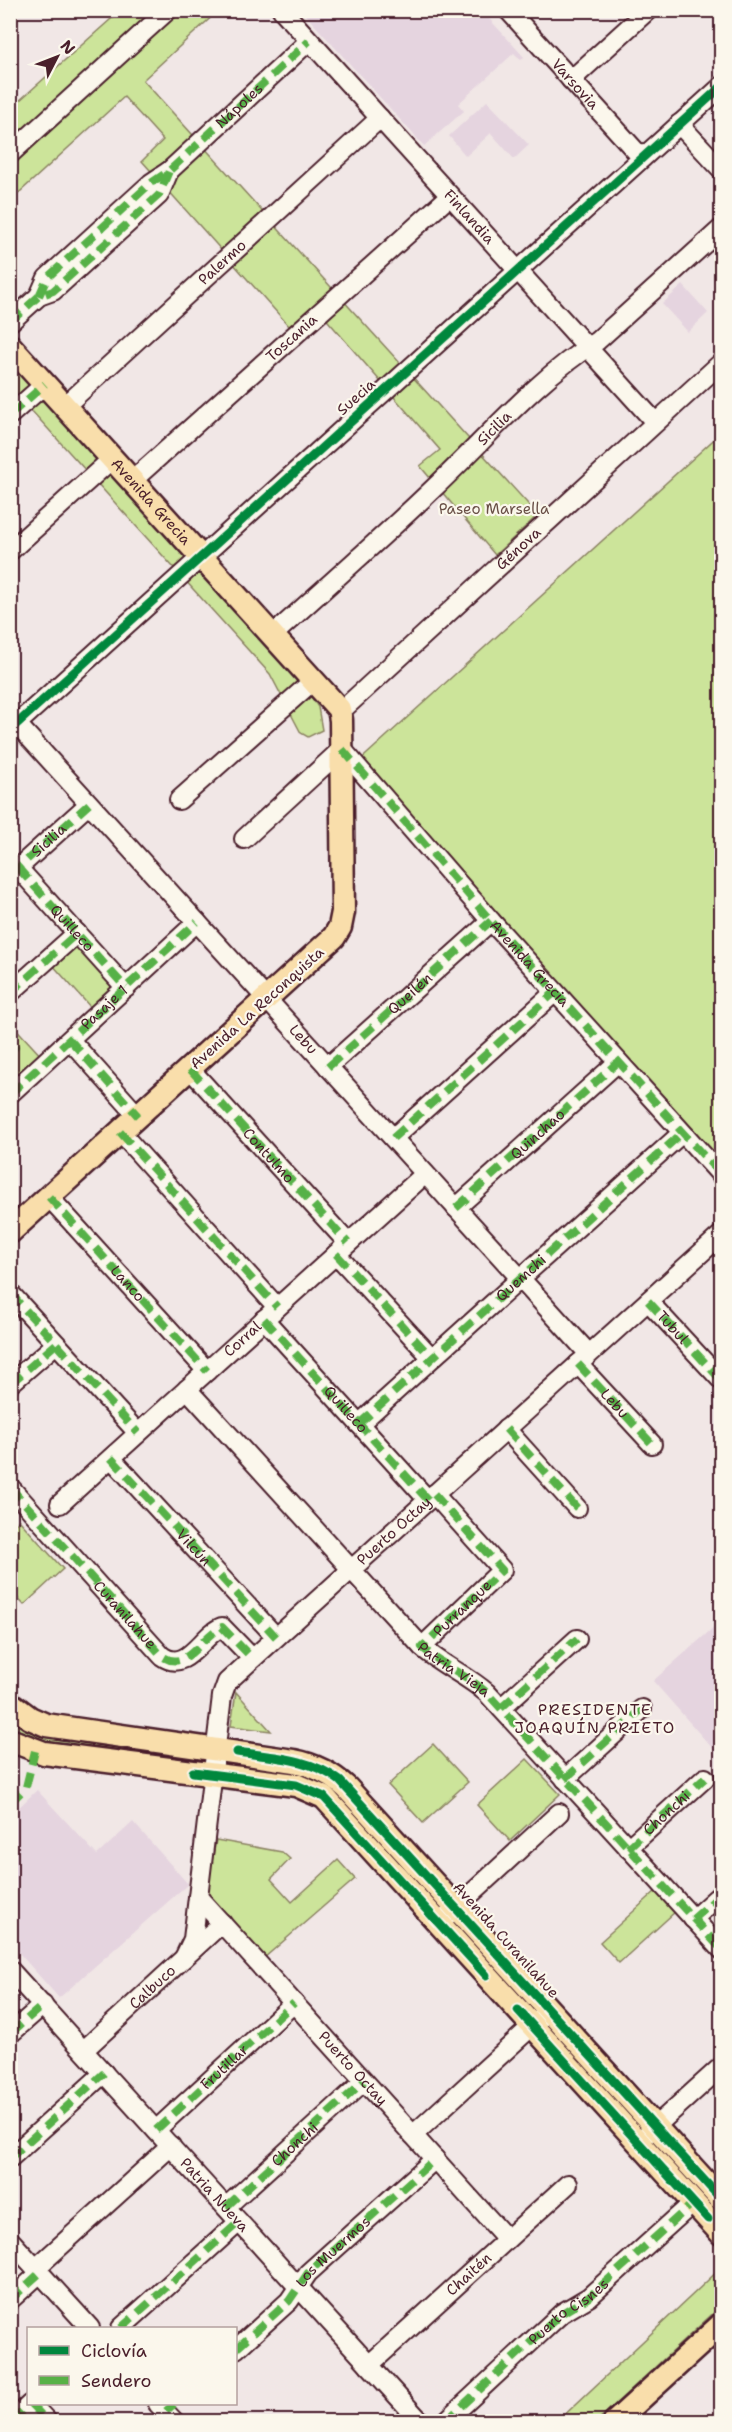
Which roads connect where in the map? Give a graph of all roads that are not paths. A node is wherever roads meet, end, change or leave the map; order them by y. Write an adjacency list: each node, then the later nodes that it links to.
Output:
1 (168, 10): 10 (street)
2 (282, 10): 5 (street, Finlandia)
3 (508, 10): 6 (street, Varsovia)
4 (648, 10): 6 (street)
5 (309, 41): 8 (street, Finlandia); 16 (street, Nápoles)
6 (571, 80): 11 (street, Varsovia)
7 (722, 86): 9 (street, Suecia)
8 (380, 118): 13 (street, Finlandia); 21 (street, Palermo)
9 (679, 124): 11 (street, Suecia); 12 (street)
10 (10, 154)
11 (642, 158): 15 (street, Suecia)
12 (722, 170)
13 (450, 196): 15 (street, Finlandia); 25 (street, Toscania)
14 (722, 228): 18 (street, Sicilia)
15 (519, 271): 18 (street, Finlandia); 27 (street, Suecia)
16 (10, 322)
17 (10, 346): 20 (main road, Avenida Grecia)
18 (587, 347): 23 (street, Finlandia); 28 (street, Sicilia)
19 (722, 362): 23 (street, Génova)
20 (45, 384): 21 (main road, Avenida Grecia); 22 (street)
21 (65, 406): 24 (main road, Avenida Grecia)
22 (10, 415)
23 (656, 422): 30 (street, Génova)
24 (113, 459): 25 (main road, Avenida Grecia); 26 (street)
25 (133, 480): 27 (main road, Avenida Grecia)
26 (10, 551)
27 (202, 557): 28 (main road, Avenida Grecia); 31 (street, Suecia)
28 (273, 635): 29 (main road, Avenida Grecia)
29 (314, 680): 30 (main road, Avenida Grecia); 33 (street)
30 (340, 712): 32 (main road, Avenida La Reconquista)
31 (14, 727): 34 (street, Lebu)
32 (342, 749): 35 (street); 37 (street, Avenida Grecia); 43 (main road, Avenida La Reconquista)
33 (179, 800)
34 (89, 804): 36 (street, Sicilia); 38 (street, Lebu)
35 (244, 839)
36 (14, 872): 39 (street, Quilleco)
37 (491, 921): 41 (street, Avenida Grecia); 46 (street, Queilén)
38 (197, 922): 40 (street, Pasaje 1); 43 (street, Lebu)
39 (76, 933): 40 (street, Quilleco); 42 (street)
40 (126, 988): 44 (street, Pasaje 1)
41 (555, 992): 45 (street, Avenida Grecia); 52 (street)
42 (10, 993)
43 (266, 999): 46 (street, Lebu); 47 (main road, Avenida La Reconquista)
44 (69, 1040): 48 (street, Pasaje 1); 49 (street)
45 (618, 1062): 51 (street, Avenida Grecia); 56 (street, Quinchao)
46 (328, 1067): 52 (street, Lebu)
47 (190, 1069): 49 (main road, Avenida La Reconquista); 59 (street, Contulmo)
48 (11, 1091)
49 (138, 1116): 50 (main road, Avenida La Reconquista)
50 (120, 1132): 55 (main road, Avenida La Reconquista); 63 (street, Quilleco)
51 (682, 1133): 54 (street, Avenida Grecia); 60 (street, Quemchi)
52 (393, 1138): 53 (street, Lebu)
53 (425, 1174): 56 (street, Lebu); 59 (street, Corral)
54 (722, 1176)
55 (49, 1197): 57 (main road, Avenida La Reconquista); 67 (street, Lanco)
56 (456, 1208): 60 (street, Lebu)
57 (10, 1232)
58 (722, 1234): 62 (street, Puerto Octay)
59 (342, 1248): 63 (street, Corral); 65 (street, Contulmo)
60 (520, 1279): 65 (street, Quemchi); 66 (street, Lebu)
61 (10, 1293): 64 (street)
62 (648, 1300): 66 (street, Puerto Octay); 68 (street, Tubul)
63 (271, 1313): 67 (street, Corral); 71 (street, Quilleco)
64 (56, 1344): 69 (street); 73 (street)
65 (432, 1358): 71 (street, Quemchi)
66 (584, 1359): 72 (street, Puerto Octay); 74 (street, Lebu)
67 (207, 1371): 70 (street, Corral)
68 (722, 1381)
69 (10, 1384)
70 (187, 1389): 73 (street, Corral); 80 (street, Patria Vieja)
71 (358, 1424): 77 (street, Quilleco)
72 (506, 1429): 77 (street, Puerto Octay); 79 (street)
73 (138, 1434): 75 (street, Corral)
74 (652, 1444)
75 (111, 1458): 78 (street, Corral); 82 (street, Vilcún)
76 (10, 1487): 85 (street, Curanilahue)
77 (431, 1497): 80 (street, Puerto Octay); 81 (street, Quilleco)
78 (60, 1504)
79 (577, 1508)
80 (351, 1569): 82 (street, Puerto Octay); 84 (street, Patria Vieja)
81 (502, 1570): 84 (street, Purranque)
82 (276, 1637): 85 (street, Puerto Octay)
83 (577, 1638): 87 (street)
84 (422, 1647): 87 (street, Patria Vieja)
85 (252, 1658): 90 (street, Puerto Octay)
86 (10, 1703): 90 (main road, Avenida Curanilahue)
87 (501, 1708): 93 (street, Patria Vieja)
88 (642, 1709): 93 (street)
89 (10, 1740): 91 (main road)
90 (216, 1749): 91 (street, Puerto Octay); 98 (main road, Avenida Curanilahue)
91 (213, 1774): 97 (street, Puerto Octay); 101 (main road)
92 (705, 1778): 95 (street, Chonchi)
93 (565, 1779): 95 (street, Patria Vieja)
94 (559, 1814): 98 (street)
95 (628, 1848): 99 (street, Patria Vieja)
96 (722, 1893): 99 (street)
97 (198, 1897): 100 (street, Puerto Octay); 103 (street, Puerto Octay)
98 (456, 1908): 101 (street); 107 (main road, Avenida Curanilahue)
99 (693, 1919): 102 (street, Patria Vieja)
100 (222, 1923): 103 (street, Calbuco); 105 (street, Puerto Octay)
101 (439, 1923): 108 (main road)
102 (722, 1950)
103 (184, 1958): 110 (street, Calbuco)
104 (10, 1970): 106 (street, Patria Nueva)
105 (294, 2003): 113 (street, Puerto Octay); 115 (street, Frutillar)
106 (43, 2005): 109 (street); 110 (street, Patria Nueva)
107 (549, 2010): 108 (street); 114 (main road, Avenida Curanilahue)
108 (532, 2026): 116 (street); 117 (main road)
109 (10, 2034)
110 (84, 2050): 112 (street, Patria Nueva)
111 (722, 2066): 114 (street)
112 (104, 2073): 115 (street, Patria Nueva); 119 (street)
113 (364, 2081): 116 (street, Puerto Octay); 124 (street, Chonchi)
114 (655, 2127): 117 (street); 122 (main road, Avenida Curanilahue)
115 (156, 2130): 118 (street, Patria Nueva)
116 (413, 2135): 120 (street, Puerto Octay)
117 (638, 2142): 123 (main road)
118 (171, 2146): 124 (street, Patria Nueva); 129 (street)
119 (10, 2158)
120 (435, 2159): 127 (street, Puerto Octay); 130 (street, Los Muermos)
121 (568, 2184): 127 (street, Chaitén)
122 (722, 2200)
123 (693, 2203): 126 (main road); 142 (street, Puerto Cisnes)
124 (226, 2207): 125 (street, Patria Nueva)
125 (239, 2222): 130 (street, Patria Nueva); 134 (street)
126 (722, 2234)
127 (507, 2239): 136 (street, Chaitén)
128 (10, 2240): 129 (street)
129 (38, 2270): 131 (street); 133 (street)
130 (299, 2287): 135 (street, Los Muermos); 136 (street, Patria Nueva)
131 (10, 2300)
132 (722, 2324): 143 (main road)
133 (89, 2327)
134 (122, 2327)
135 (237, 2348)
136 (369, 2365): 141 (street, Patria Nueva)
137 (29, 2405): 139 (street)
138 (33, 2405): 140 (street)
139 (11, 2421)
140 (48, 2421)
141 (421, 2421)
142 (445, 2421)
143 (615, 2421)

